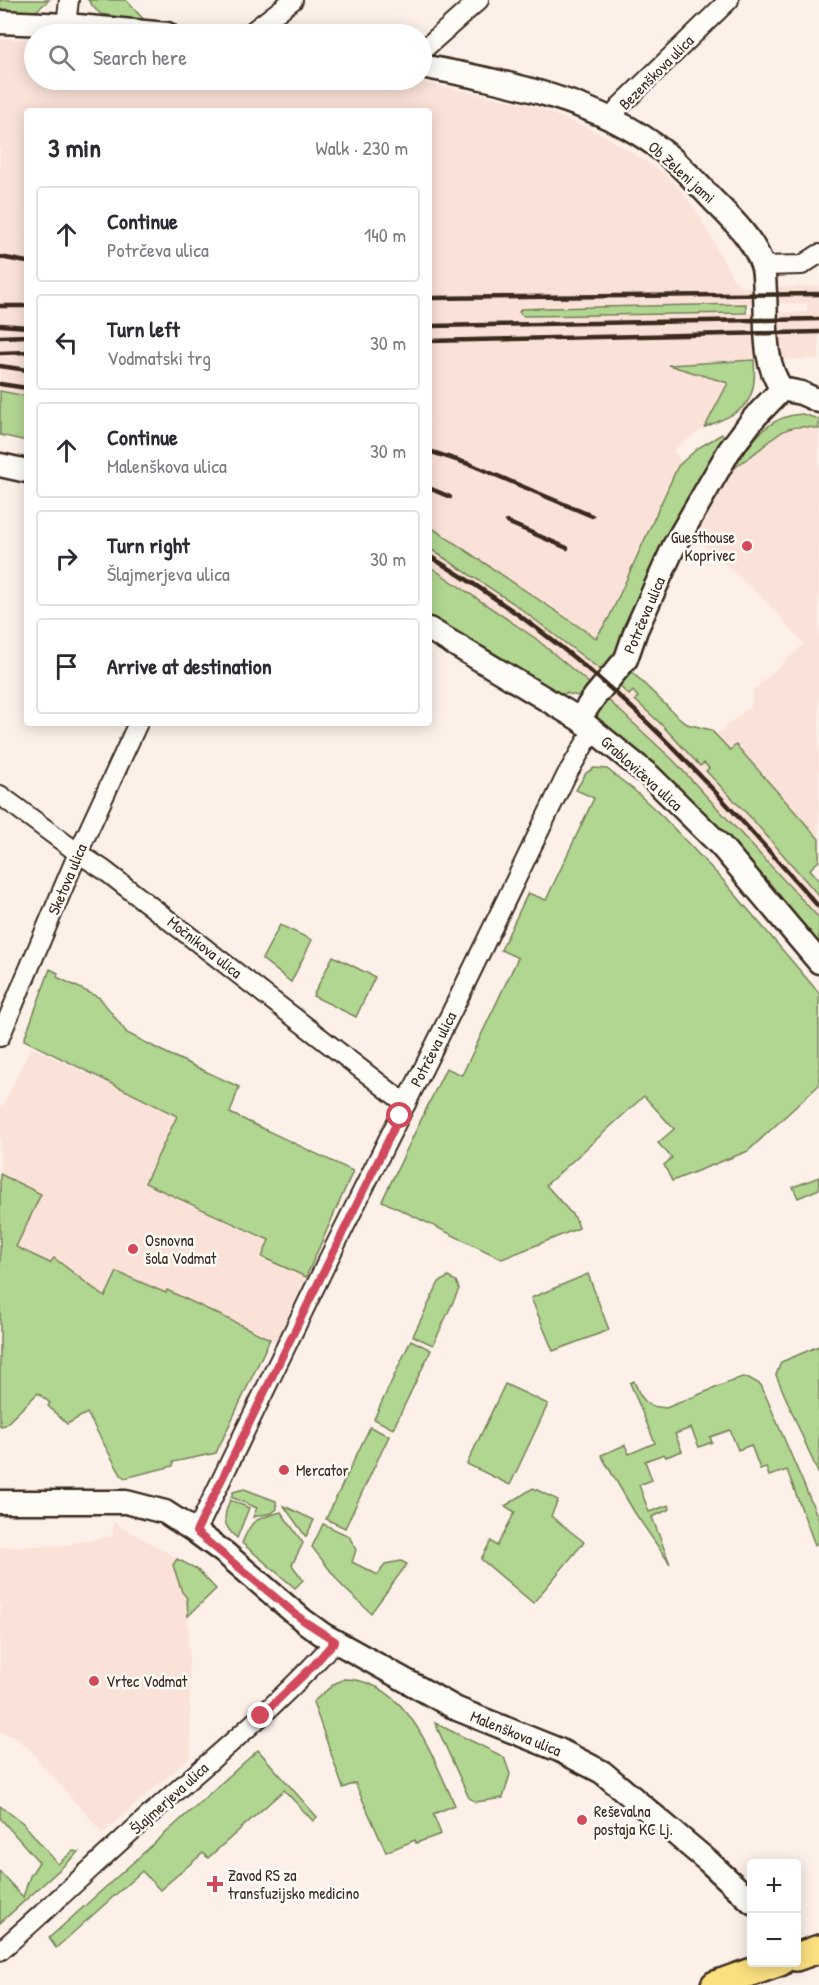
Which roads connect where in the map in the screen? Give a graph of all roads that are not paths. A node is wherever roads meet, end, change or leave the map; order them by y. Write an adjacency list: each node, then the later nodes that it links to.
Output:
1 (69, 0): 7 (street)
2 (293, 0): 8 (street)
3 (478, 0): 9 (street)
4 (729, 0): 11 (street, Bezenškova ulica)
5 (0, 22): 6 (street)
6 (44, 24)
7 (66, 24)
8 (262, 24)
9 (432, 47)
10 (432, 60): 11 (street, Ob Zeleni jami)
11 (611, 119): 13 (street, Ob Zeleni jami)
12 (819, 254): 13 (street)
13 (763, 266): 14 (street, Ob Zeleni jami)
14 (782, 389): 15 (street); 19 (street, Potrčeva ulica)
15 (819, 401)
16 (0, 465): 17 (street)
17 (24, 470)
18 (432, 631): 19 (street, Grablovičeva ulica)
19 (586, 725): 23 (street, Grablovičeva ulica); 25 (street, Potrčeva ulica)
20 (137, 726): 22 (street, Sketova ulica)
21 (0, 795): 22 (street, Močnikova ulica)
22 (78, 853): 24 (street, Sketova ulica); 25 (street, Močnikova ulica)
23 (819, 962)
24 (0, 1037)
25 (406, 1104): 27 (street, Potrčeva ulica)
26 (0, 1502): 27 (street, Malenškova ulica)
27 (196, 1532): 28 (street, Malenškova ulica)
28 (335, 1641): 29 (street, Malenškova ulica); 31 (street, Šlajmerjeva ulica)
29 (747, 1897)
30 (819, 1949): 32 (main road)
31 (0, 1951)
32 (801, 1955)
33 (766, 1967): 34 (main road)
34 (715, 1985)

